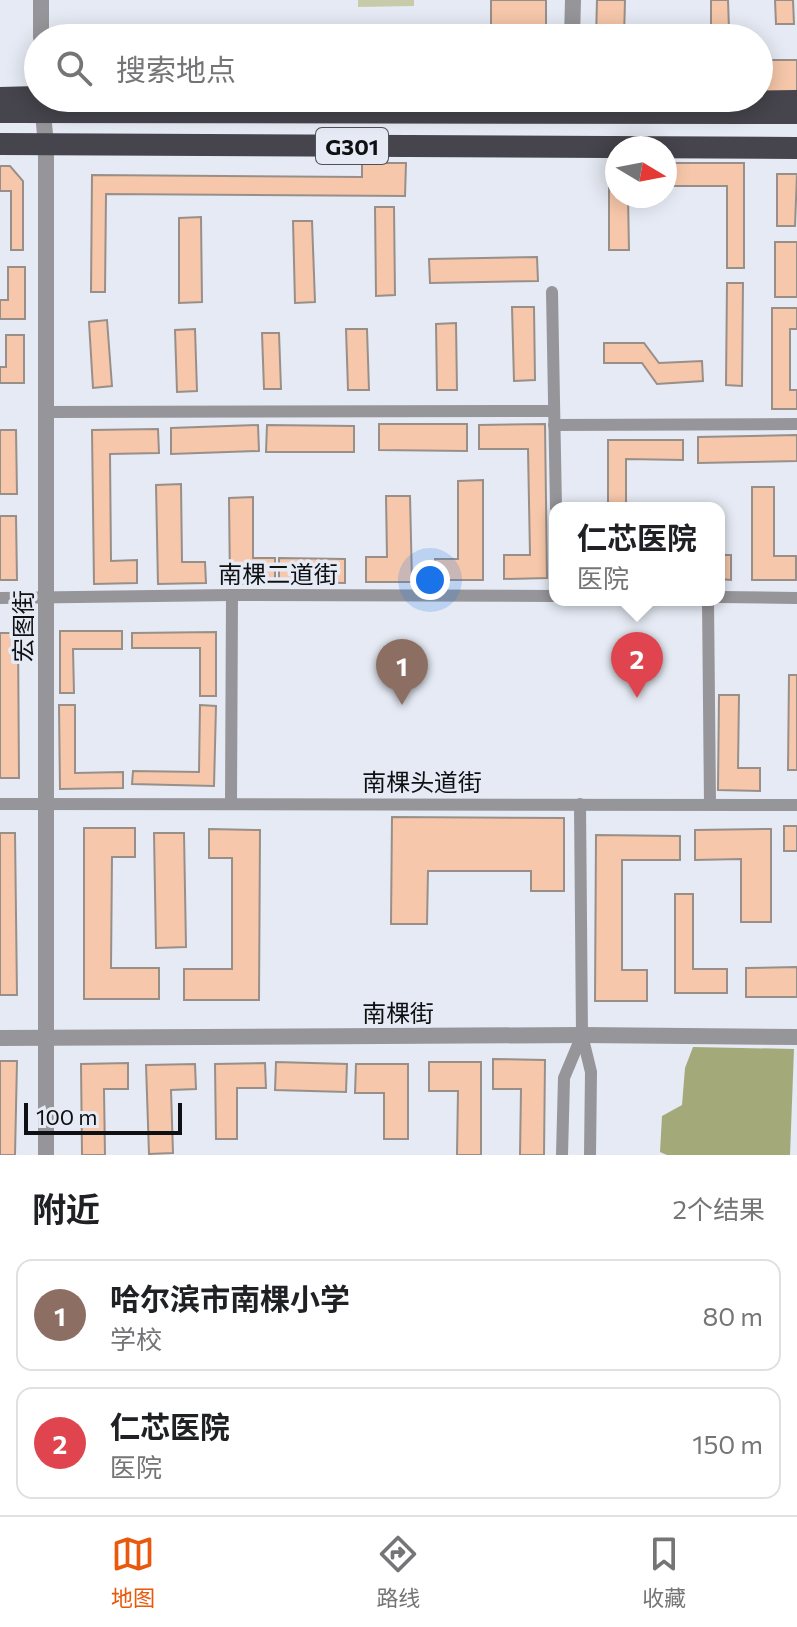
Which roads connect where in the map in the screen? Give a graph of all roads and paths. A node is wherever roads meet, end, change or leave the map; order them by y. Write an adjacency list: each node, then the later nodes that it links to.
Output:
1 (41, 0): 3 (street)
2 (573, 0): 4 (street)
3 (41, 24)
4 (572, 24)
5 (0, 98): 6 (highway)
6 (24, 98)
7 (773, 101): 8 (highway, G301)
8 (797, 101)
9 (0, 112): 11 (highway, bridge)
10 (42, 112): 15 (street, 宏图街)
11 (797, 113)
12 (0, 126): 13 (highway)
13 (797, 126)
14 (0, 144): 15 (highway, G301)
15 (46, 144): 16 (highway, G301); 19 (street, 宏图街)
16 (797, 148)
17 (552, 292): 18 (street)
18 (554, 411): 19 (street); 21 (street)
19 (46, 412): 25 (street, 宏图街)
20 (797, 424): 21 (street)
21 (554, 425): 22 (street)
22 (556, 502)
23 (232, 595): 24 (street, 南棵二道街); 25 (street, 南棵二道街); 30 (street)
24 (549, 596)
25 (46, 597): 27 (street, 南棵二道街); 32 (street, 宏图街)
26 (725, 597): 28 (street)
27 (0, 598)
28 (797, 598)
29 (708, 606): 34 (street)
30 (231, 803): 32 (street, 南棵头道街); 33 (street, 南棵头道街)
31 (0, 804): 32 (street, 南棵头道街)
32 (46, 804): 39 (street, 宏图街)
33 (580, 804): 34 (street, 南棵头道街); 36 (street)
34 (710, 804): 35 (street, 南棵头道街)
35 (797, 805)
36 (582, 1035): 37 (street, 南棵街); 39 (street, 南棵街); 41 (street); 42 (street)
37 (797, 1037)
38 (0, 1038): 39 (street, 南棵街)
39 (46, 1038): 40 (street, 宏图街)
40 (46, 1155)
41 (562, 1155)
42 (590, 1155)

